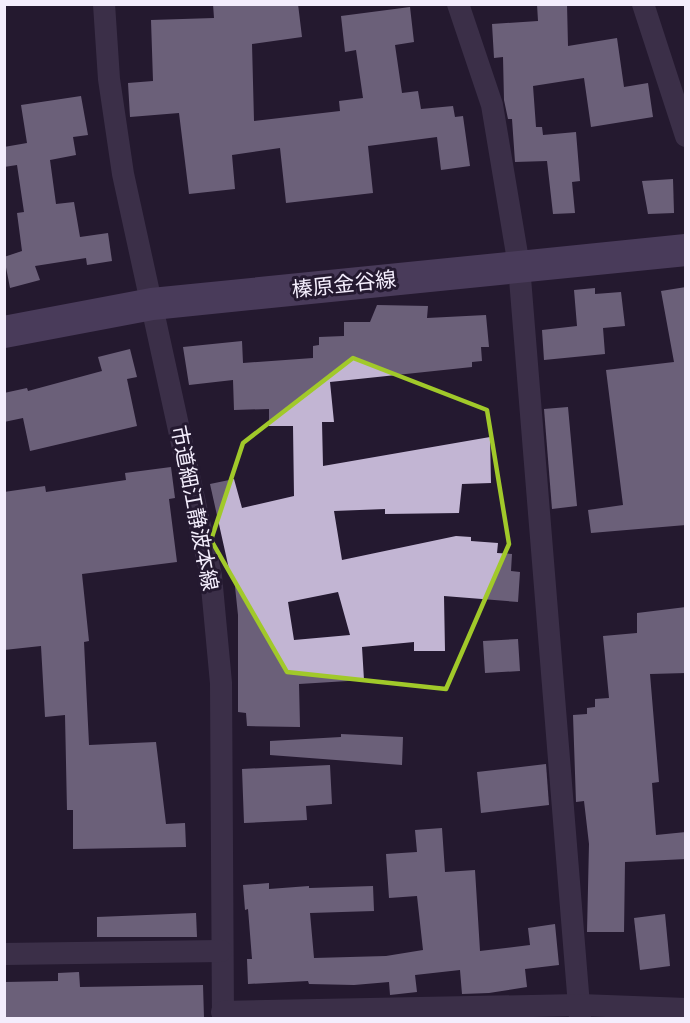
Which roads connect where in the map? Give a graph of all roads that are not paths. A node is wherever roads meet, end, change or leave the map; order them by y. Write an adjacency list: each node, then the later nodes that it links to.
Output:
1 (104, 4): 7 (street, 市道細江静波本線)
2 (459, 4): 6 (street)
3 (643, 4): 4 (street)
4 (686, 136)
5 (686, 250): 6 (main road, 榛原金谷線)
6 (519, 266): 7 (main road, 榛原金谷線); 12 (street)
7 (152, 304): 8 (main road, 榛原金谷線); 9 (street, 市道細江静波本線)
8 (4, 332)
9 (221, 951): 10 (street); 13 (street, 市道細江静波本線)
10 (4, 954)
11 (686, 1009): 12 (street)
12 (580, 1012): 13 (street)
13 (222, 1015)

